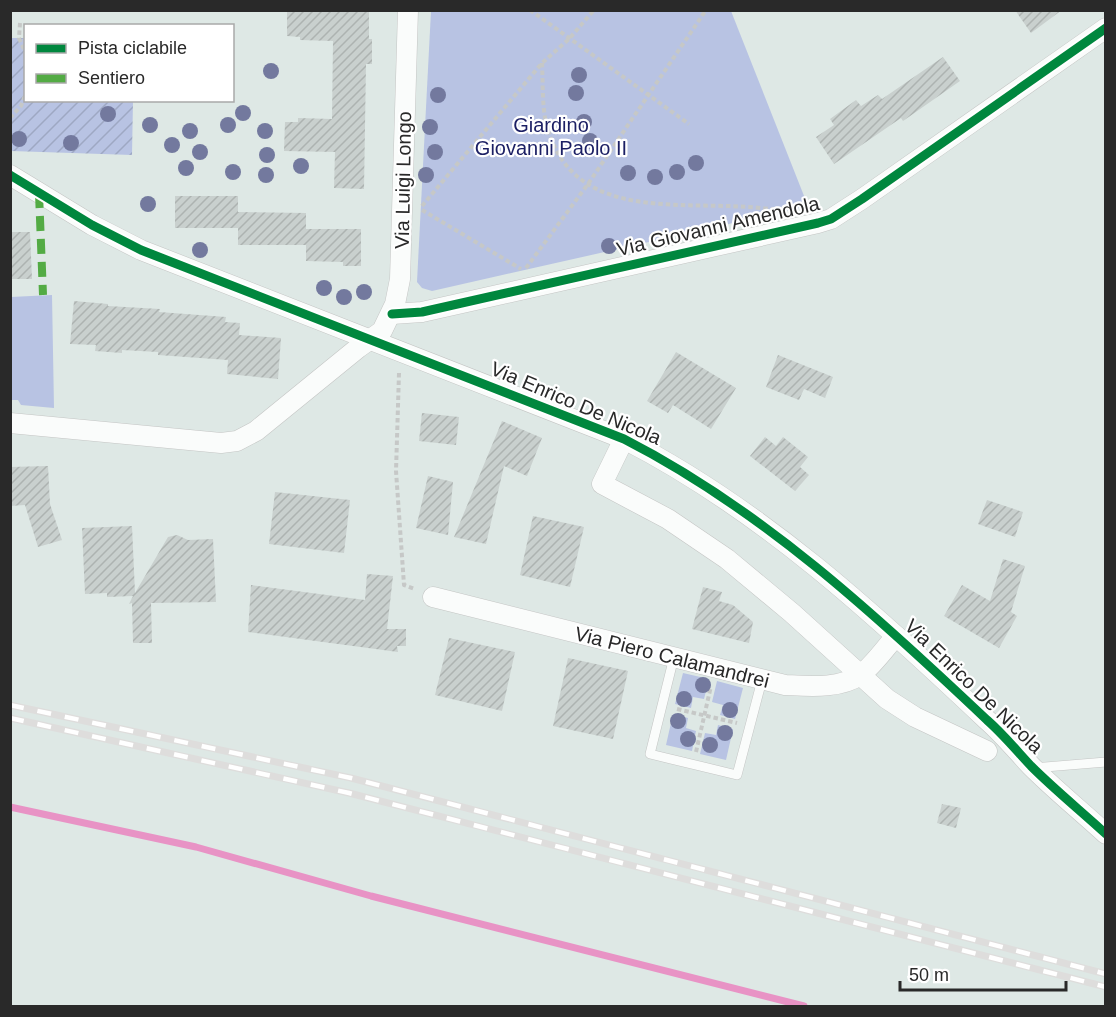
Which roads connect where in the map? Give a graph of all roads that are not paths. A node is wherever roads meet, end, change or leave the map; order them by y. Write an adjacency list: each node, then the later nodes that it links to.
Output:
1 (408, 10): 4 (street, Via Luigi Longo)
2 (1106, 27): 4 (street, Via Giovanni Amendola)
3 (10, 175): 5 (street, Via Enrico De Nicola)
4 (392, 314): 5 (street, Via Luigi Longo)
5 (371, 340): 6 (street, Via Luigi Longo); 7 (street, Via Enrico De Nicola)
6 (10, 423)
7 (624, 439): 9 (street, Via Enrico De Nicola); 11 (street)
8 (433, 597): 10 (street, Via Piero Calamandrei)
9 (896, 636): 11 (street); 15 (street, Via Enrico De Nicola)
10 (674, 657): 12 (street, Via Piero Calamandrei); 12 (lane)
11 (861, 675): 12 (street, Via Piero Calamandrei); 13 (street)
12 (762, 680)
13 (987, 751)
14 (1106, 762): 15 (lane)
15 (1033, 768): 16 (street, Via Enrico De Nicola)
16 (1106, 834)

